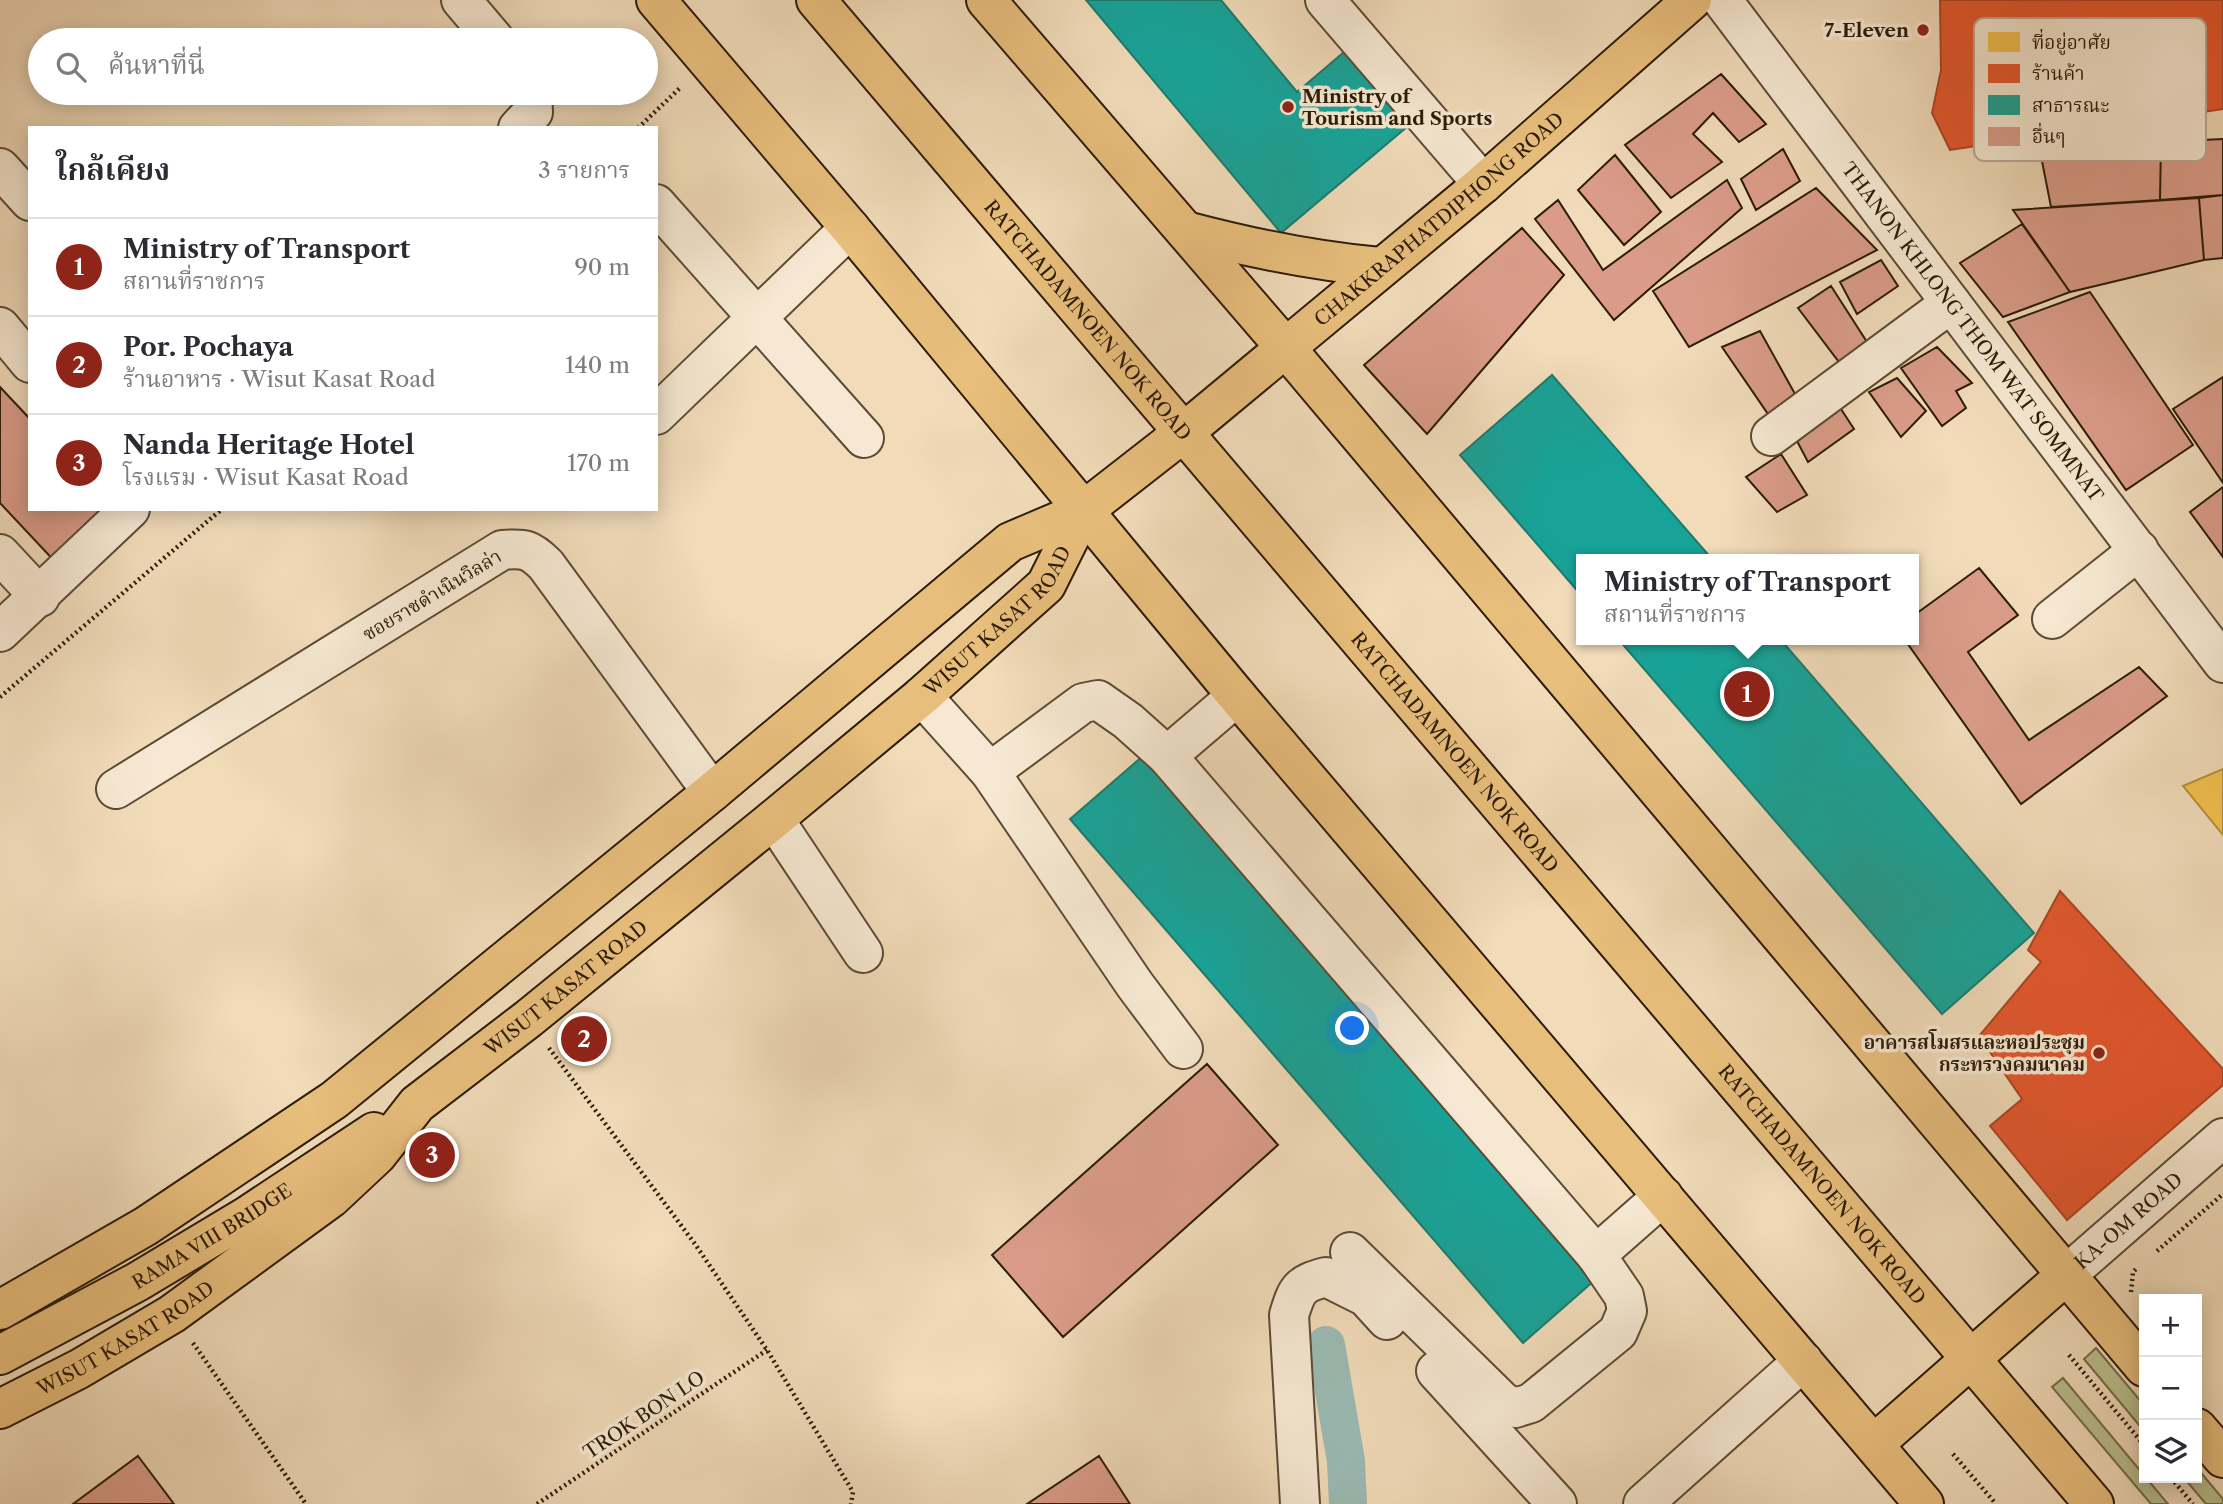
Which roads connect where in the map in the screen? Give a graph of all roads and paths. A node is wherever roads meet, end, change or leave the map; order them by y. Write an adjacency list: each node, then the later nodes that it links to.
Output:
1 (461, 0): 8 (street)
2 (656, 0): 9 (main road)
3 (816, 0): 26 (main road, RATCHADAMNOEN NOK ROAD)
4 (986, 0): 18 (main road)
5 (1325, 0): 14 (street)
6 (1692, 0): 14 (main road, CHAKKRAPHATDIPHONG ROAD)
7 (1722, 0): 20 (street, THANON KHLONG THOM WAT SOMMNAT)
8 (485, 28)
9 (708, 61): 12 (path); 17 (main road)
10 (533, 105): 11 (street)
11 (520, 126)
12 (640, 126)
13 (0, 168): 15 (street)
14 (1483, 184): 19 (main road, CHAKKRAPHATDIPHONG ROAD)
15 (28, 199)
16 (658, 206): 21 (street)
17 (850, 228): 21 (street); 31 (main road)
18 (1186, 231): 19 (main road); 23 (main road)
19 (1380, 267): 23 (main road, CHAKKRAPHATDIPHONG ROAD)
20 (1951, 303): 27 (street); 32 (street, THANON KHLONG THOM WAT SOMMNAT)
21 (758, 317): 25 (street); 28 (street)
22 (0, 327): 24 (street)
23 (1285, 347): 26 (main road, CHAKKRAPHATDIPHONG ROAD); 57 (main road)
24 (28, 361)
25 (658, 413)
26 (1183, 433): 31 (main road, WISUT KASAT ROAD); 64 (main road, RATCHADAMNOEN NOK ROAD)
27 (1771, 436)
28 (864, 438)
29 (128, 511): 34 (street)
30 (220, 511): 40 (path)
31 (1083, 511): 38 (main road, WISUT KASAT ROAD); 39 (main road); 44 (main road, WISUT KASAT ROAD)
32 (2139, 550): 35 (street); 37 (street, THANON KHLONG THOM WAT SOMMNAT)
33 (0, 554): 34 (street)
34 (40, 597): 36 (street)
35 (2052, 619)
36 (0, 632)
37 (2223, 663)
38 (922, 696): 42 (street); 45 (main road, WISUT KASAT ROAD)
39 (1237, 696): 41 (street); 52 (main road)
40 (0, 697)
41 (1167, 755): 42 (street); 55 (street)
42 (990, 772): 48 (street)
43 (117, 789): 44 (street, ซอยราชดำเนินวิลล่า)
44 (712, 792): 59 (main road, WISUT KASAT ROAD)
45 (774, 819): 46 (street); 47 (main road, WISUT KASAT ROAD)
46 (863, 953)
47 (528, 1019): 49 (main road, WISUT KASAT ROAD); 61 (path)
48 (1183, 1049)
49 (417, 1104): 60 (main road, WISUT KASAT ROAD); 62 (main road, RAMA VIII BRIDGE)
50 (2223, 1138): 57 (street, KA-OM ROAD)
51 (2223, 1194): 54 (path)
52 (1662, 1196): 55 (street); 65 (main road)
53 (1350, 1252): 55 (street)
54 (2153, 1254)
55 (1595, 1255)
56 (2143, 1263): 58 (path)
57 (2065, 1276): 64 (main road); 66 (main road)
58 (2130, 1293)
59 (0, 1310)
60 (172, 1314): 67 (main road, WISUT KASAT ROAD); 74 (path)
61 (767, 1350): 75 (path, TROK BON LO); 76 (path)
62 (0, 1355)
63 (2069, 1355): 69 (path)
64 (1971, 1358): 70 (main road); 82 (main road, RATCHADAMNOEN NOK ROAD)
65 (1803, 1361): 70 (main road); 79 (street)
66 (2139, 1361)
67 (0, 1409)
68 (2202, 1434): 72 (main road)
69 (2139, 1439)
70 (1874, 1444): 80 (main road)
71 (1953, 1454): 81 (path)
72 (2223, 1458)
73 (2175, 1483): 83 (path)
74 (306, 1504)
75 (537, 1504)
76 (852, 1504)
77 (1300, 1504): 78 (street)
78 (1557, 1504)
79 (1643, 1504)
80 (1924, 1504)
81 (1996, 1504)
82 (2094, 1504)
83 (2193, 1504)

